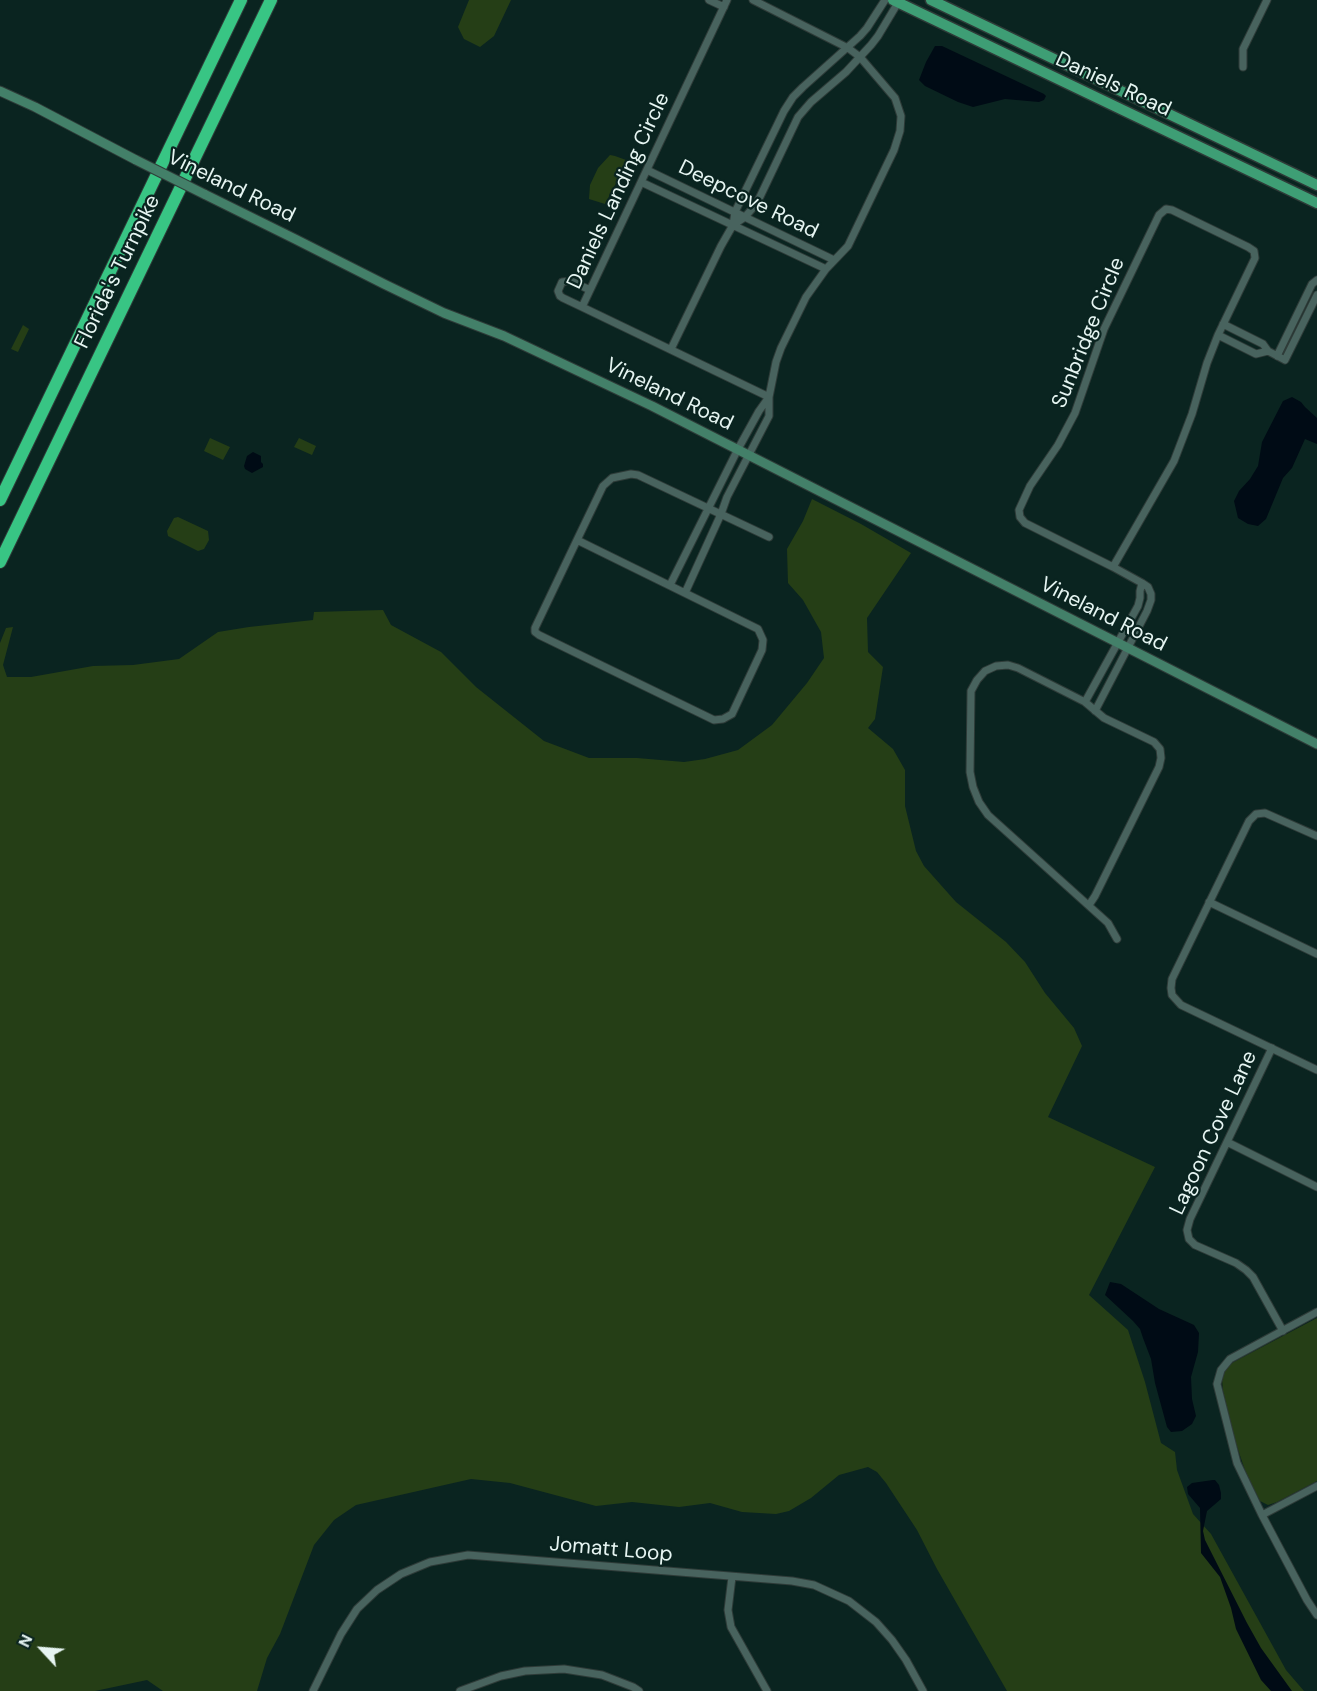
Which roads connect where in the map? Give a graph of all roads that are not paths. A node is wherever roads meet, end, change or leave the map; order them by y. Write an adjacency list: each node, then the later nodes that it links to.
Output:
1 (241, 0): 41 (highway, Florida's Turnpike)
2 (271, 0): 46 (highway, Florida's Turnpike)
3 (709, 0): 9 (street)
4 (753, 0): 12 (street)
5 (885, 0): 10 (street)
6 (931, 0): 18 (main road, Daniels Road)
7 (1267, 0): 14 (street)
8 (897, 1): 11 (street); 19 (main road, Daniels Road)
9 (726, 4): 16 (street, Daniels Landing Circle)
10 (867, 28): 11 (street); 12 (street)
11 (878, 36): 13 (street)
12 (848, 48): 13 (street); 20 (street)
13 (860, 57): 21 (street); 23 (street)
14 (1243, 67)
15 (0, 91): 37 (main road, Vineland Road, bridge)
16 (647, 170): 17 (street, Daniels Landing Circle); 20 (street, Deepcove Road)
17 (641, 182): 22 (street, Deepcove Road); 26 (street, Daniels Landing Circle)
18 (1317, 184)
19 (1317, 203)
20 (735, 212): 21 (street, Deepcove Road); 22 (street)
21 (745, 217): 22 (street); 23 (street, Deepcove Road)
22 (733, 225): 24 (street, Deepcove Road); 31 (street)
23 (834, 261): 24 (street)
24 (826, 269): 34 (street)
25 (1317, 280): 33 (street)
26 (590, 290): 28 (street, Daniels Landing Circle); 28 (street)
27 (1317, 295): 33 (street)
28 (582, 307): 31 (street, Daniels Landing Circle)
29 (1223, 324): 30 (street, Sunbridge Circle); 32 (street); 47 (street, Sunbridge Circle)
30 (1218, 335): 32 (street); 47 (street, Sunbridge Circle)
31 (671, 349): 34 (street, Daniels Landing Circle)
32 (1268, 351): 33 (street)
33 (1277, 356)
34 (770, 397): 35 (street); 36 (street)
35 (755, 418): 36 (street); 37 (street)
36 (765, 423): 38 (street)
37 (738, 448): 38 (main road, Vineland Road); 39 (street)
38 (749, 454): 40 (street); 53 (main road, Vineland Road)
39 (720, 486): 40 (street); 42 (street)
40 (730, 490): 43 (street)
41 (0, 500)
42 (708, 508): 43 (street); 45 (street); 49 (street)
43 (721, 514): 44 (street); 50 (street)
44 (769, 537)
45 (577, 540): 49 (street); 50 (street)
46 (0, 562)
47 (1113, 567): 48 (street, Sunbridge Circle)
48 (1142, 583): 51 (street); 52 (street)
49 (670, 585): 50 (street)
50 (684, 593)
51 (1138, 606): 52 (street); 53 (street)
52 (1147, 611): 54 (street)
53 (1117, 643): 54 (main road, Vineland Road); 55 (street)
54 (1127, 648): 56 (street); 57 (main road, Vineland Road)
55 (1085, 702): 56 (street); 60 (street)
56 (1095, 711): 60 (street)
57 (1317, 744)
58 (1316, 833): 59 (street)
59 (1209, 902): 62 (street); 63 (street)
60 (1089, 905): 61 (street)
61 (1117, 939)
62 (1317, 954)
63 (1272, 1048): 64 (street); 65 (street, Lagoon Cove Lane)
64 (1317, 1070)
65 (1227, 1142): 66 (street); 68 (street, Lagoon Cove Lane)
66 (1317, 1187)
67 (1317, 1312): 68 (street)
68 (1283, 1331): 70 (street)
69 (1317, 1486): 70 (street)
70 (1262, 1515): 72 (street)
71 (732, 1577): 73 (street, Jomatt Loop); 76 (street); 77 (street, Jomatt Loop)
72 (1317, 1615)
73 (313, 1691)
74 (460, 1691): 75 (street)
75 (639, 1691)
76 (767, 1691)
77 (923, 1691)

